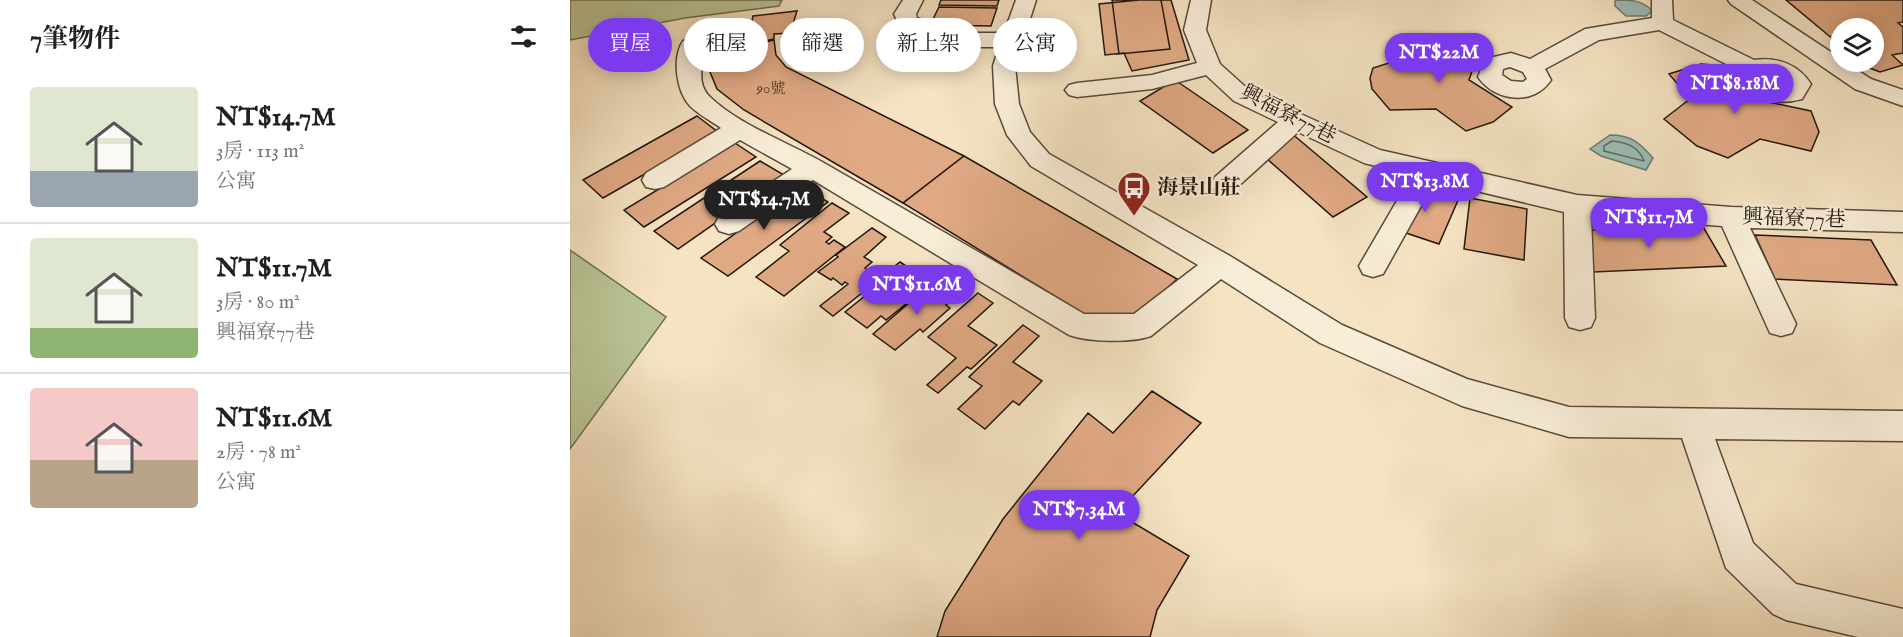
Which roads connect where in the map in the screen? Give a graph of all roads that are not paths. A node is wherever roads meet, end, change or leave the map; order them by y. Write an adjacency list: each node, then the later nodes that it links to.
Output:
1 (913, 0): 10 (street)
2 (1026, 0): 8 (street)
3 (1201, 0): 11 (street, 興福寮77巷)
4 (1662, 0): 9 (street)
5 (1669, 0): 6 (street)
6 (1681, 0)
7 (1738, 0): 17 (street)
8 (1020, 18)
9 (1662, 23): 12 (street); 13 (street)
10 (993, 40)
11 (1210, 67): 16 (street); 18 (street, 興福寮77巷)
12 (1532, 67)
13 (1751, 67)
14 (688, 72): 19 (street)
15 (1004, 72): 28 (street)
16 (1077, 90)
17 (1903, 98)
18 (1295, 121): 21 (street, 興福寮77巷); 23 (street)
19 (739, 129): 20 (street); 22 (street)
20 (812, 168): 27 (street); 28 (street)
21 (1427, 171): 24 (street, 興福寮77巷); 29 (street)
22 (655, 180)
23 (1224, 184)
24 (1577, 205): 25 (street, 興福寮77巷); 30 (street)
25 (1731, 217): 26 (street, 興福寮77巷); 31 (street)
26 (1903, 223)
27 (729, 224)
28 (1220, 264): 32 (street)
29 (1373, 266)
30 (1580, 318)
31 (1781, 324)
32 (1693, 423): 33 (street); 34 (street)
33 (1903, 426)
34 (1903, 628)

